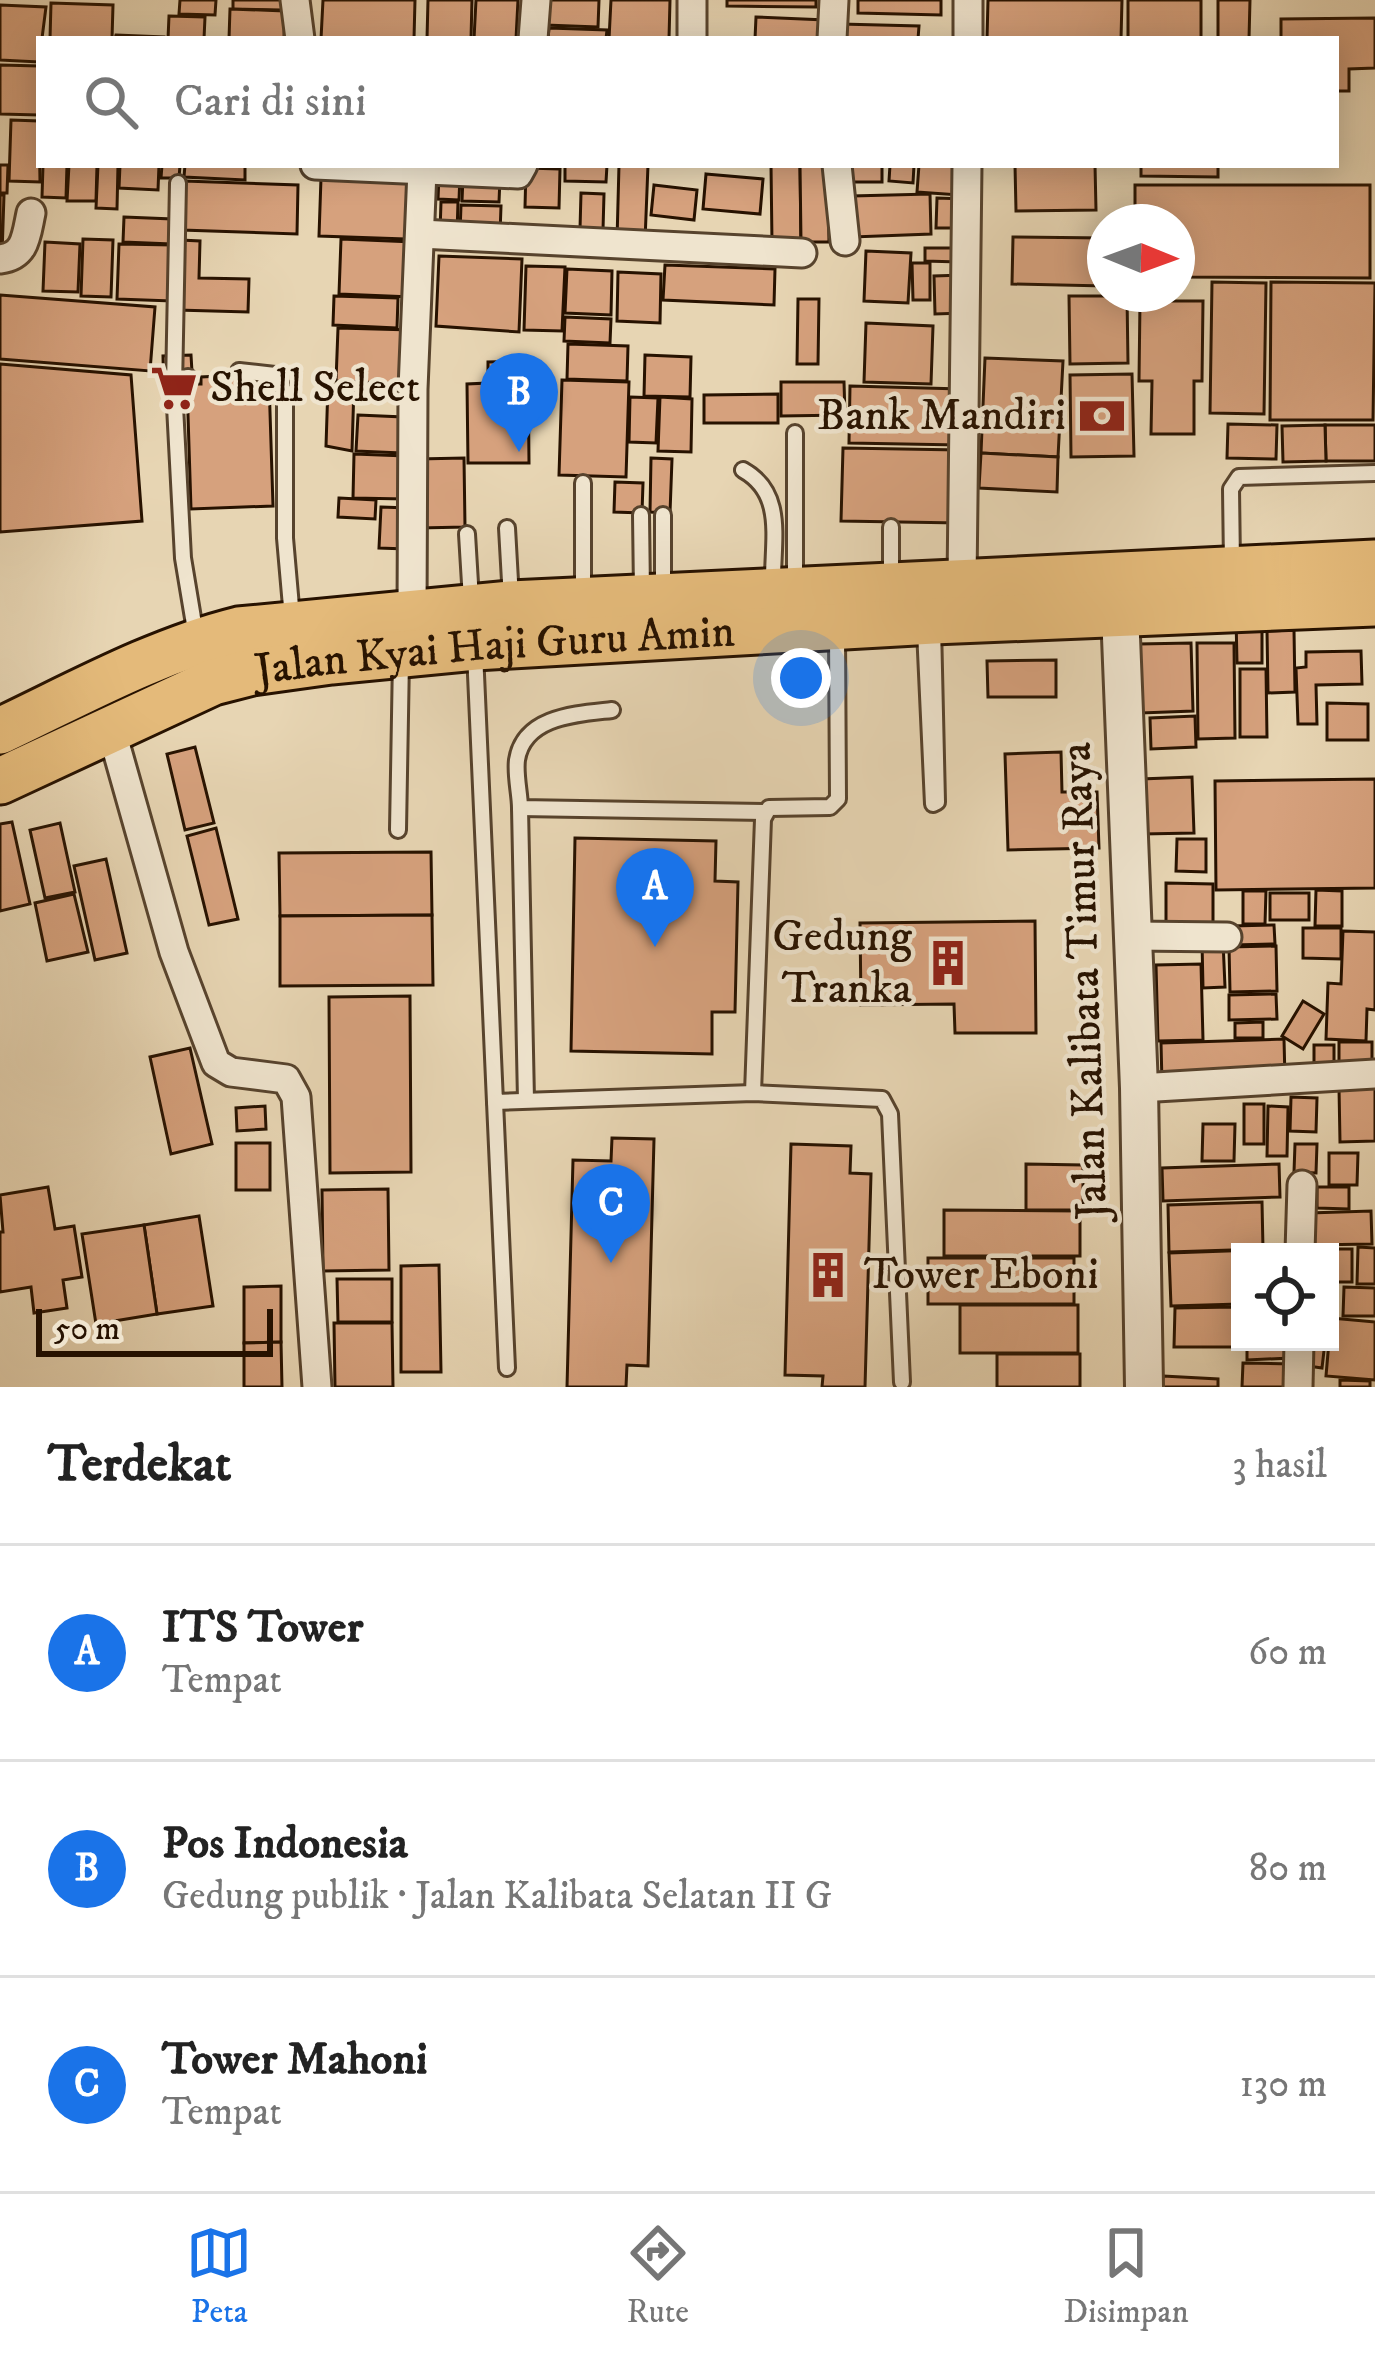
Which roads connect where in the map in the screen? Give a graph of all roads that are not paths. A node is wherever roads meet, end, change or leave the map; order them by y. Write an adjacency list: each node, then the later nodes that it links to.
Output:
1 (295, 0): 6 (street)
2 (536, 0): 7 (street)
3 (692, 0): 8 (street)
4 (834, 0): 9 (street)
5 (968, 0): 10 (street)
6 (300, 36)
7 (533, 36)
8 (692, 36)
9 (832, 36)
10 (968, 36)
11 (379, 168): 15 (street)
12 (837, 168): 19 (street)
13 (967, 168): 34 (street)
14 (522, 169): 15 (street)
15 (422, 170): 18 (street)
16 (178, 183): 24 (lane)
17 (32, 214): 21 (street)
18 (420, 234): 20 (street); 41 (street)
19 (845, 241)
20 (802, 253)
21 (0, 259)
22 (239, 371): 42 (lane)
23 (188, 377): 24 (lane)
24 (174, 387): 44 (lane)
25 (796, 433): 35 (lane)
26 (742, 470): 35 (lane)
27 (1375, 472): 33 (lane)
28 (583, 483): 37 (lane)
29 (663, 518): 36 (lane)
30 (641, 519): 36 (lane)
31 (507, 528): 40 (lane)
32 (467, 534): 40 (lane)
33 (1232, 560): 38 (main road, Jalan Kyai Haji Guru Amin); 39 (main road, Jalan Kyai Haji Guru Amin)
34 (962, 567): 35 (main road, Jalan Kyai Haji Guru Amin); 38 (main road, Jalan Kyai Haji Guru Amin)
35 (784, 578): 36 (main road, Jalan Kyai Haji Guru Amin)
36 (652, 586): 37 (main road, Jalan Kyai Haji Guru Amin)
37 (583, 590): 40 (main road, Jalan Kyai Haji Guru Amin)
38 (1120, 593): 39 (main road, Jalan Kyai Haji Guru Amin); 43 (main road, Jalan Kyai Haji Guru Amin); 53 (street, Jalan Kalibata Timur Raya)
39 (1374, 596)
40 (488, 608): 41 (main road, Jalan Kyai Haji Guru Amin); 45 (main road, Jalan Kyai Haji Guru Amin); 59 (lane)
41 (409, 609): 42 (main road, Jalan Kyai Haji Guru Amin); 47 (main road, Jalan Kyai Haji Guru Amin); 52 (lane)
42 (291, 614): 44 (main road, Jalan Kyai Haji Guru Amin)
43 (928, 622): 43 (lane); 45 (main road, Jalan Kyai Haji Guru Amin)
44 (195, 627): 48 (main road, Jalan Kyai Haji Guru Amin)
45 (838, 627): 51 (lane)
46 (611, 710): 50 (lane)
47 (111, 729): 49 (main road, Jalan Kyai Haji Guru Amin); 65 (street)
48 (0, 731)
49 (0, 781)
50 (520, 808): 51 (lane); 58 (lane)
51 (766, 812): 57 (lane)
52 (398, 830)
53 (1133, 936): 54 (street); 56 (street, Jalan Kalibata Timur Raya)
54 (1227, 937)
55 (1375, 1074): 56 (street)
56 (1139, 1088): 66 (street, Jalan Kalibata Timur Raya)
57 (753, 1093): 58 (lane); 64 (lane)
58 (526, 1100): 59 (lane)
59 (496, 1102): 63 (lane)
60 (1302, 1185): 61 (street)
61 (1300, 1243)
62 (1299, 1351): 67 (street)
63 (506, 1368)
64 (902, 1382)
65 (317, 1387)
66 (1144, 1387)
67 (1298, 1387)

